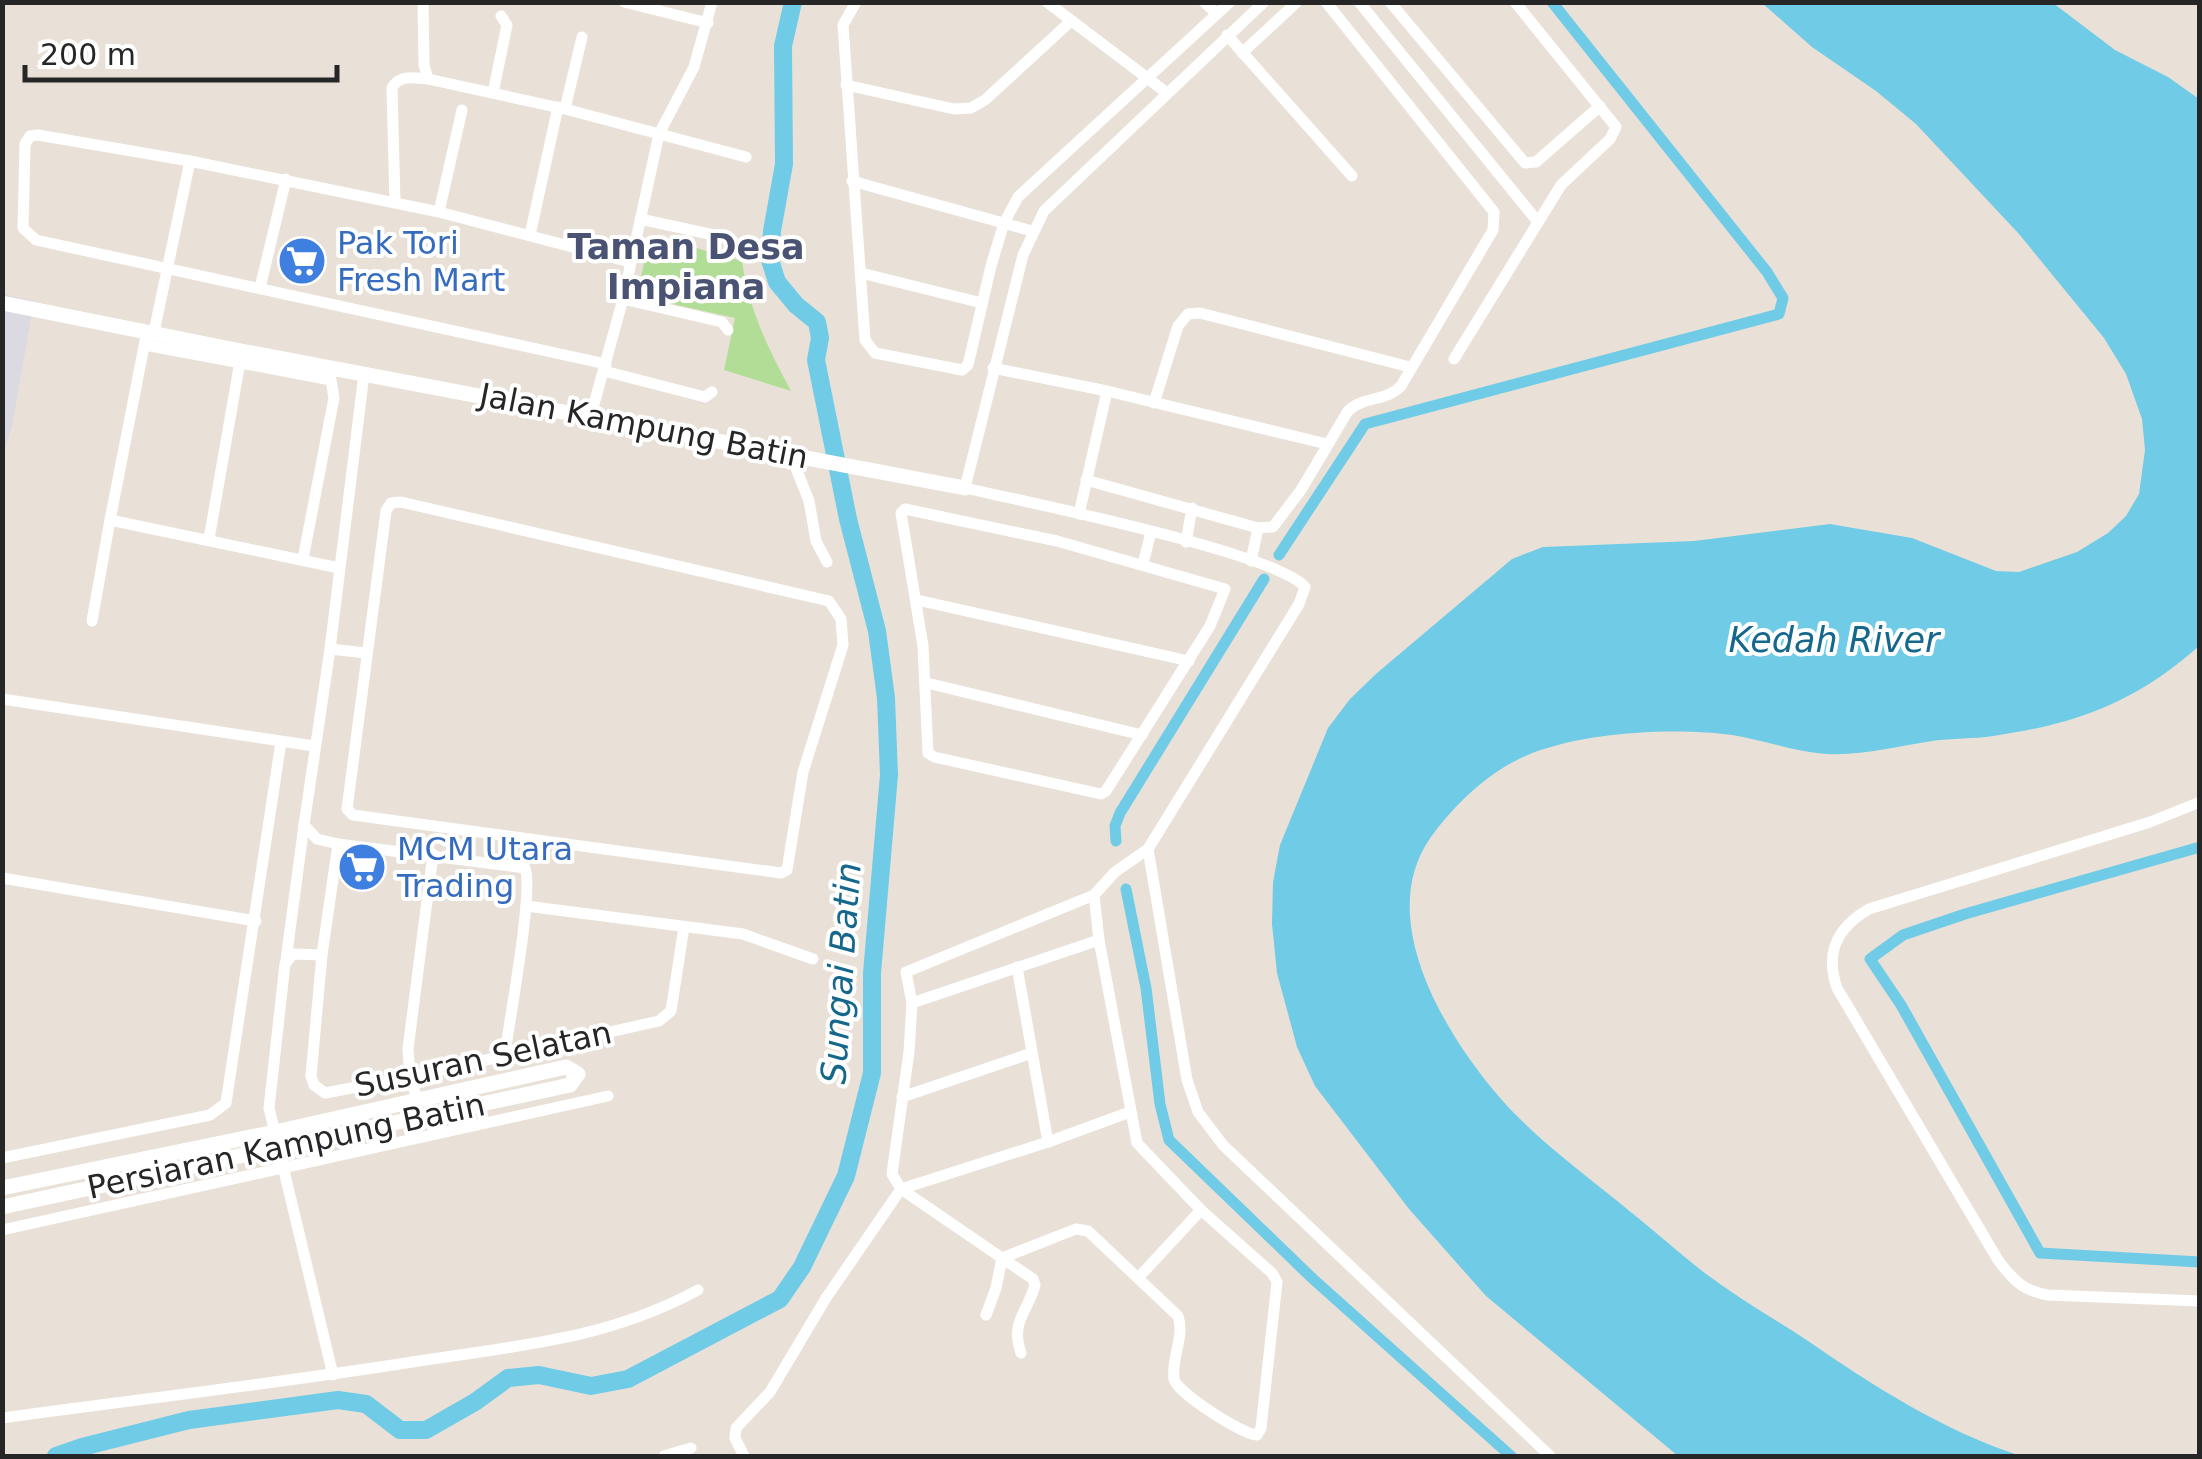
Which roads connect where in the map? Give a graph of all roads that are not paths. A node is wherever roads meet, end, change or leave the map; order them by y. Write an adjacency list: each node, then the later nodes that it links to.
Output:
1 (424, 2): 21 (street)
2 (624, 2): 17 (street)
3 (712, 2): 17 (street)
4 (856, 2): 23 (street)
5 (1204, 2): 14 (street)
6 (1230, 2): 14 (street)
7 (1264, 2): 18 (street)
8 (1297, 2): 20 (street)
9 (1326, 2): 55 (street)
10 (1359, 2): 38 (street)
11 (1390, 2): 26 (street)
12 (1515, 2): 26 (street)
13 (1048, 3): 16 (street)
14 (1218, 14): 22 (street)
15 (501, 16): 24 (street)
16 (1071, 20): 22 (street); 23 (street)
17 (708, 23): 29 (street)
18 (1228, 35): 20 (street); 25 (street)
19 (582, 37): 27 (street)
20 (1242, 52): 32 (street)
21 (428, 78): 24 (street); 35 (street)
22 (1148, 79): 25 (street); 39 (street)
23 (846, 84): 34 (street)
24 (492, 92): 27 (street)
25 (1167, 93): 40 (street)
26 (1600, 106): 38 (street)
27 (562, 108): 29 (street); 41 (street)
28 (462, 110): 36 (street)
29 (659, 134): 30 (street); 37 (street)
30 (746, 157)
31 (190, 161): 33 (street); 44 (street); 44 (street)
32 (1352, 176)
33 (286, 180): 35 (street); 46 (street)
34 (852, 181): 39 (street); 45 (street)
35 (395, 203): 36 (street)
36 (439, 212): 41 (street)
37 (640, 219): 42 (street); 43 (street)
38 (1538, 222): 53 (street)
39 (1004, 223): 40 (street); 49 (street)
40 (1032, 231): 56 (street)
41 (530, 235): 43 (street)
42 (722, 237)
43 (630, 262): 47 (street)
44 (167, 268): 46 (street); 51 (street)
45 (861, 274): 49 (street); 49 (street)
46 (260, 288): 54 (street)
47 (622, 299): 50 (street); 54 (street)
48 (2, 302): 51 (street, Jalan Kampung Batin)
49 (982, 303)
50 (728, 330)
51 (149, 336): 52 (street, Jalan Kampung Batin); 68 (street)
52 (241, 357): 57 (street, Jalan Kampung Batin); 71 (street); 73 (street)
53 (1454, 359)
54 (605, 367): 59 (street); 61 (street)
55 (1410, 367): 60 (street); 62 (street)
56 (993, 368): 58 (street); 65 (street)
57 (364, 374): 61 (street, Jalan Kampung Batin); 77 (street)
58 (1107, 391): 60 (street); 64 (street)
59 (712, 392)
60 (1154, 402): 62 (street)
61 (591, 415): 63 (street, Jalan Kampung Batin)
62 (1327, 444): 69 (street)
63 (790, 453): 65 (street, Jalan Kampung Batin); 75 (street)
64 (1086, 480): 66 (street); 67 (street)
65 (965, 488): 67 (street, Jalan Kampung Batin)
66 (1192, 508): 69 (street); 72 (street)
67 (1079, 514): 70 (street, Jalan Kampung Batin)
68 (110, 520): 71 (street); 79 (street)
69 (1258, 528): 74 (street)
70 (1152, 532): 72 (street, Jalan Kampung Batin); 76 (street)
71 (209, 539): 73 (street)
72 (1186, 542): 74 (street, Jalan Kampung Batin)
73 (303, 559): 77 (street)
74 (1251, 561): 91 (street, Jalan Kampung Batin)
75 (827, 562)
76 (1143, 564): 78 (street); 82 (street)
77 (340, 568): 80 (street)
78 (917, 600): 82 (street); 83 (street)
79 (92, 620)
80 (330, 650): 81 (street); 87 (street)
81 (366, 653): 81 (street)
82 (1189, 661): 85 (street)
83 (927, 683): 85 (street); 85 (street)
84 (2, 699): 86 (street)
85 (1142, 734)
86 (281, 742): 87 (street); 96 (street)
87 (314, 746): 89 (street)
88 (2200, 802): 124 (street)
89 (304, 825): 90 (street); 101 (street)
90 (338, 844): 92 (street); 99 (street, Susuran Selatan)
91 (1148, 849): 94 (street); 132 (street)
92 (434, 854): 95 (street); 106 (street)
93 (2, 878): 96 (street)
94 (1094, 895): 98 (street); 103 (street)
95 (526, 906): 97 (street); 105 (street)
96 (256, 921): 114 (street)
97 (684, 928): 100 (street); 105 (street, Susuran Selatan)
98 (1098, 940): 102 (street); 110 (street)
99 (322, 955): 101 (street); 106 (street, Susuran Selatan)
100 (813, 959)
101 (286, 964): 111 (street)
102 (1017, 967): 103 (street); 104 (street)
103 (912, 1003): 108 (street)
104 (1032, 1053): 108 (street); 112 (street)
105 (505, 1054): 106 (street, Susuran Selatan)
106 (410, 1077): 109 (street)
107 (608, 1096): 115 (street)
108 (902, 1096): 117 (street)
109 (417, 1099): 111 (street, Persiaran Kampung Batin); 113 (street, Persiaran Kampung Batin)
110 (1130, 1112): 112 (street); 119 (street)
111 (275, 1132): 113 (street); 116 (street, Persiaran Kampung Batin)
112 (1048, 1142): 117 (street)
113 (280, 1149): 115 (street); 118 (street, Persiaran Kampung Batin)
114 (2, 1158)
115 (284, 1167): 120 (street); 127 (street)
116 (2, 1188)
117 (901, 1189): 121 (street); 131 (street)
118 (2, 1207)
119 (1201, 1210): 122 (street); 122 (street)
120 (2, 1230)
121 (1002, 1258): 122 (street); 125 (street); 126 (street)
122 (1138, 1277)
123 (698, 1290): 127 (street)
124 (2200, 1301)
125 (986, 1314)
126 (1021, 1353)
127 (334, 1374): 128 (street)
128 (2, 1418)
129 (691, 1448): 130 (street)
130 (664, 1456)
131 (744, 1456)
132 (1550, 1456)

